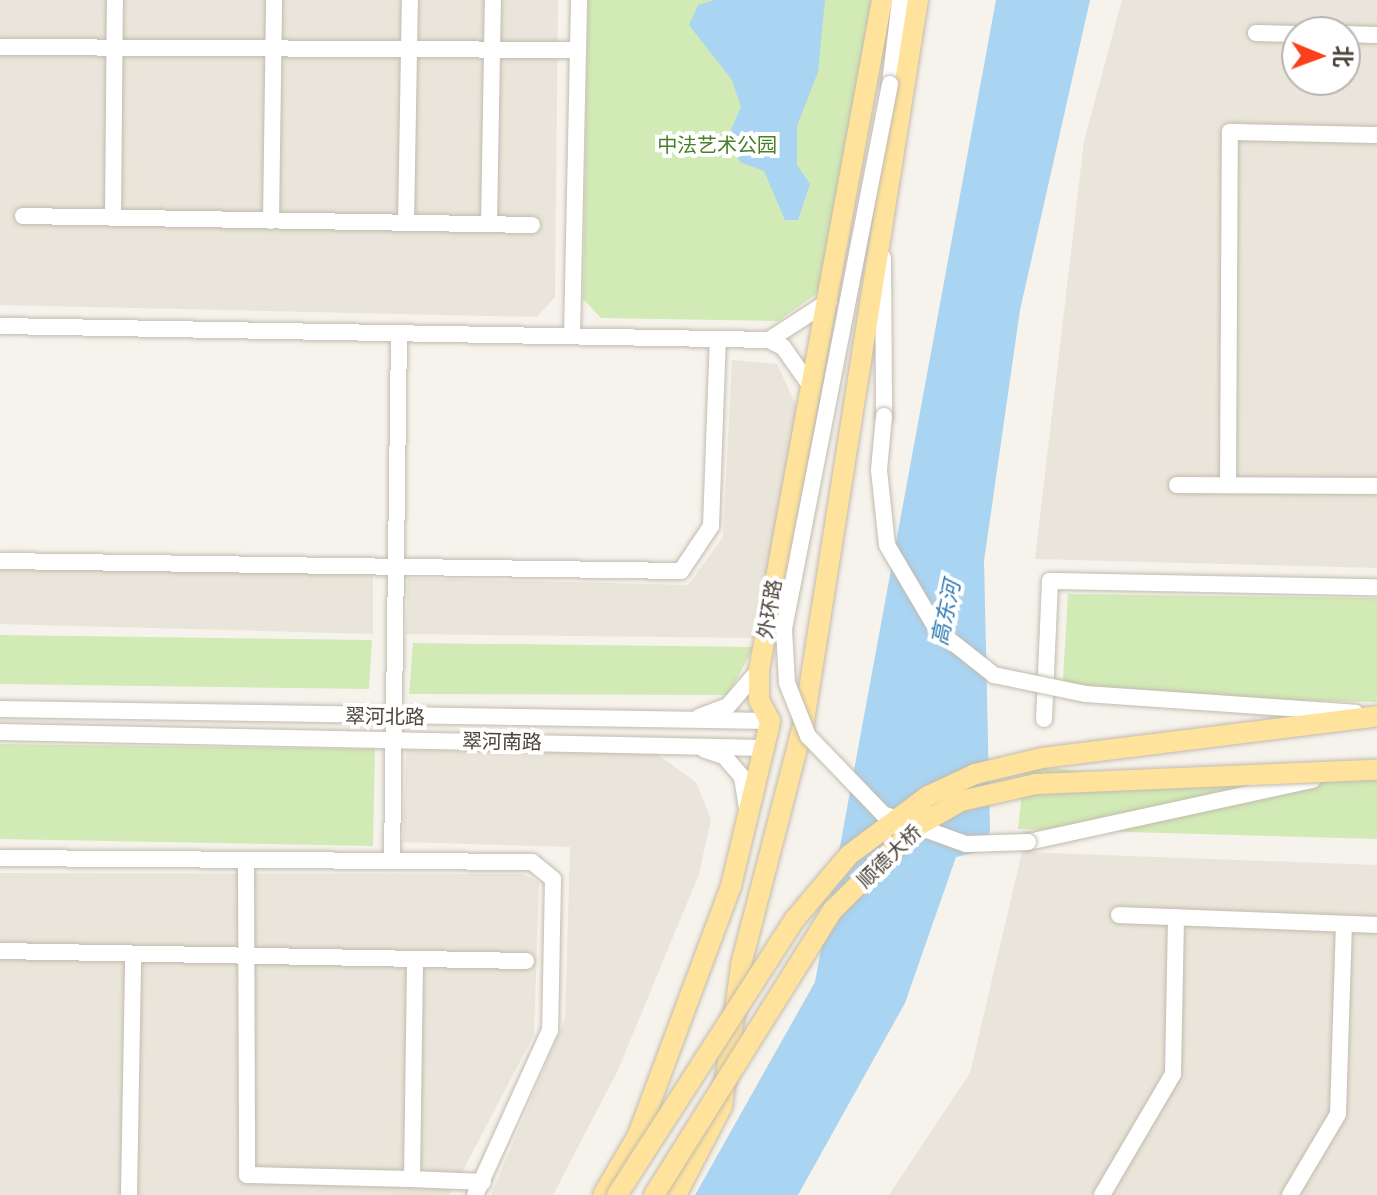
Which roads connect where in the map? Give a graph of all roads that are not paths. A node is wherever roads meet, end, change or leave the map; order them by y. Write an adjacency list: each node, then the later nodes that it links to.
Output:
1 (115, 0): 12 (street)
2 (274, 0): 13 (street)
3 (410, 0): 14 (street)
4 (493, 0): 15 (street)
5 (579, 0): 16 (street)
6 (882, 0): 25 (main road, 外环路)
7 (900, 0): 51 (street, bridge)
8 (918, 0): 24 (main road)
9 (1256, 33): 10 (street)
10 (1281, 34)
11 (0, 47): 12 (street)
12 (115, 47): 13 (street); 19 (street)
13 (273, 48): 14 (street); 20 (street)
14 (409, 49): 15 (street); 21 (street)
15 (493, 49): 16 (street); 22 (street)
16 (578, 50): 28 (street)
17 (1377, 135): 33 (street)
18 (23, 216): 19 (street)
19 (113, 218): 20 (street)
20 (271, 221): 21 (street)
21 (406, 223): 22 (street)
22 (489, 224): 23 (street)
23 (532, 225)
24 (882, 233): 41 (street, bridge); 45 (main road)
25 (830, 300): 30 (street); 31 (main road, 外环路)
26 (0, 326): 27 (street)
27 (399, 333): 28 (street); 36 (street)
28 (572, 336): 29 (street)
29 (718, 339): 30 (street); 36 (street)
30 (769, 340): 31 (street)
31 (812, 388): 38 (main road, 外环路)
32 (1177, 485): 33 (street)
33 (1228, 485): 34 (street)
34 (1377, 486)
35 (0, 561): 36 (street)
36 (395, 565): 40 (street)
37 (1377, 587): 42 (street)
38 (759, 670): 43 (street); 44 (main road, 外环路)
39 (0, 709): 40 (street, 翠河北路)
40 (392, 716): 43 (street, 翠河北路); 47 (street)
41 (1377, 716): 69 (main road, bridge)
42 (1044, 719)
43 (690, 721): 44 (street, 翠河北路)
44 (770, 721): 45 (main road); 49 (main road, 外环路)
45 (804, 721): 50 (main road)
46 (0, 732): 47 (street, 翠河南路)
47 (393, 739): 48 (street, 翠河南路); 55 (street)
48 (688, 745): 49 (street, 翠河南路); 52 (street)
49 (764, 748): 50 (main road); 52 (main road, 外环路)
50 (798, 750): 71 (main road)
51 (1367, 770): 70 (main road, 顺德大桥, bridge)
52 (748, 815): 68 (main road, 外环路)
53 (0, 858): 54 (street)
54 (246, 860): 55 (street); 62 (street)
55 (392, 861): 66 (street)
56 (1119, 915): 57 (street)
57 (1176, 917): 58 (street); 72 (street)
58 (1344, 924): 59 (street); 73 (street)
59 (1377, 925)
60 (0, 951): 61 (street)
61 (133, 954): 62 (street); 67 (street)
62 (248, 956): 63 (street); 65 (street)
63 (415, 959): 64 (street); 65 (street)
64 (526, 961)
65 (412, 1179): 66 (street)
66 (479, 1189)
67 (129, 1195)
68 (603, 1195)
69 (617, 1195)
70 (654, 1195)
71 (676, 1195)
72 (1102, 1195)
73 (1290, 1195)

